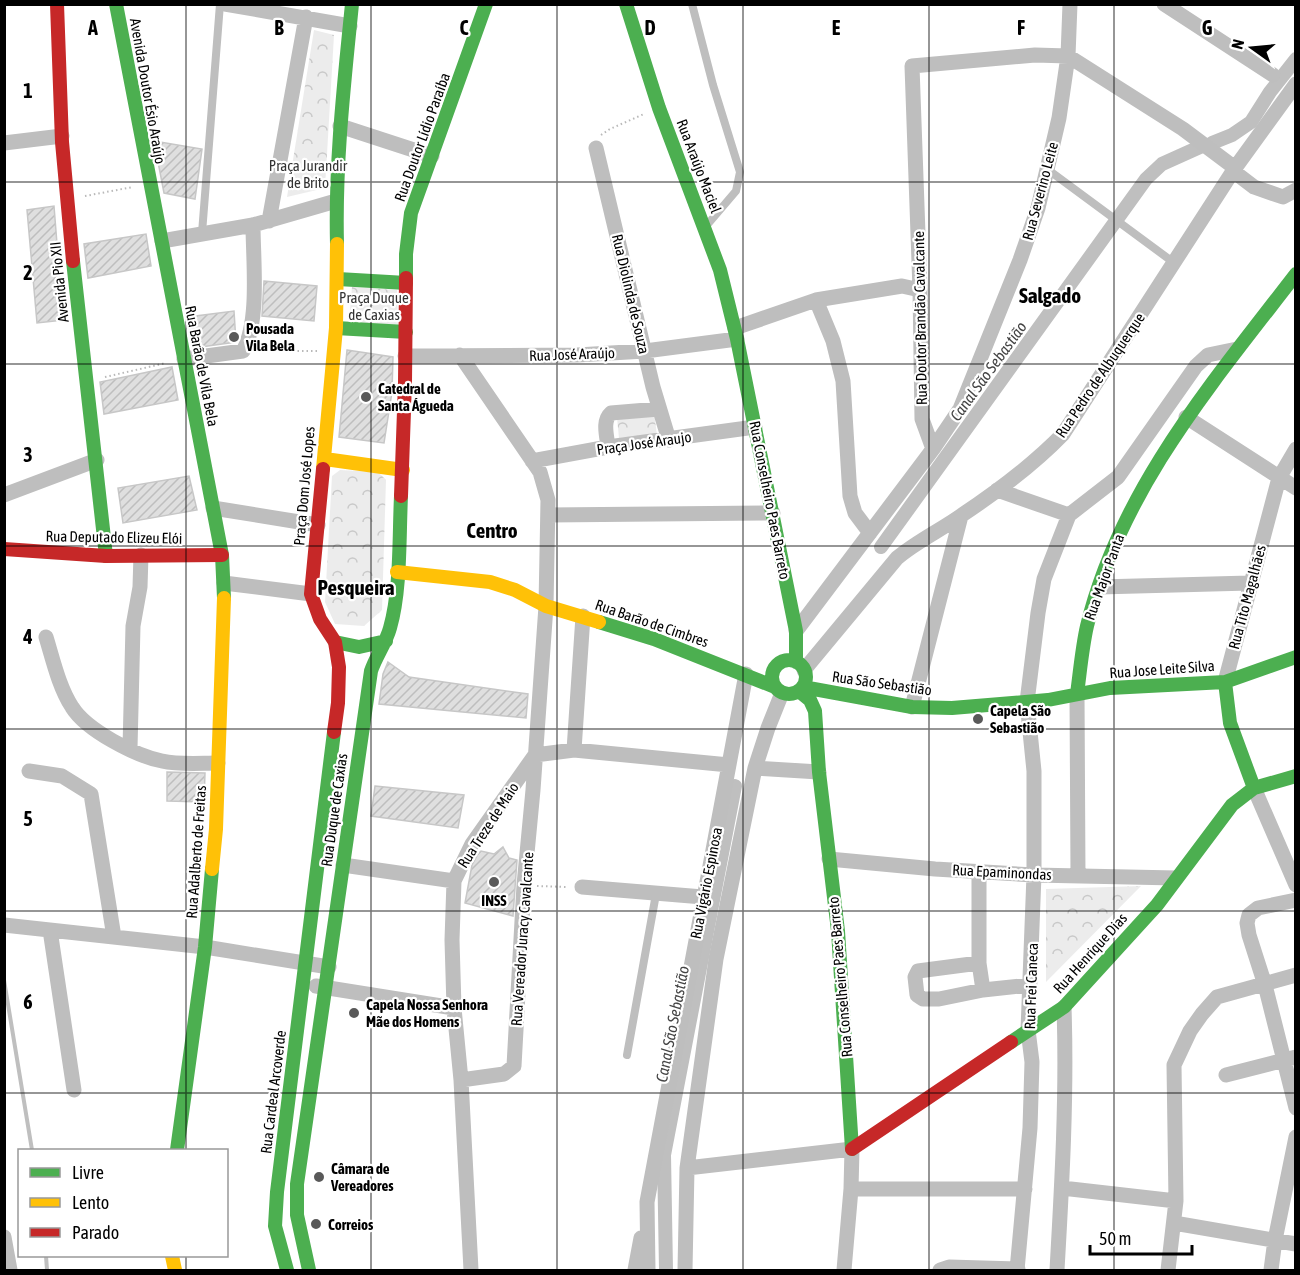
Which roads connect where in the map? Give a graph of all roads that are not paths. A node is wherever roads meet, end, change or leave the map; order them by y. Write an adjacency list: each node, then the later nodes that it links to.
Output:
1 (57, 4): 17 (main road, Avenida Pio XII)
2 (116, 4): 23 (main road, Avenida Doutor Ésio Araújo)
3 (220, 4): 29 (lane)
4 (225, 4): 11 (street)
5 (352, 4): 12 (main road)
6 (486, 4): 20 (main road, Rua Doutor Lídio Paraíba)
7 (626, 4): 28 (main road, Rua Araújo Maciel)
8 (692, 4): 28 (lane)
9 (1070, 4): 13 (street, Rua Severino Leite)
10 (1164, 4): 14 (street)
11 (301, 13): 12 (street); 26 (street)
12 (350, 26): 16 (main road)
13 (1068, 56): 21 (street, Rua Severino Leite); 22 (street); 35 (street, Rua Doutor Brandão Cavalcante)
14 (1273, 75)
15 (1296, 84): 22 (street, Rua Pedro de Albuquerque)
16 (340, 126): 20 (street); 25 (main road)
17 (62, 136): 18 (street); 53 (main road, Avenida Pio XII)
18 (4, 143)
19 (596, 148): 41 (street, Rua Diolinda de Souza)
20 (432, 156): 33 (main road, Rua Doutor Lídio Paraíba)
21 (1046, 168): 31 (lane); 50 (street, Rua Severino Leite)
22 (1234, 169): 24 (street); 31 (street, Rua Pedro de Albuquerque)
23 (148, 184): 30 (main road, Rua Barão de Vila Bela)
24 (1296, 190)
25 (336, 201): 26 (street); 32 (main road, Praça Dom José Lopes)
26 (269, 221): 27 (street)
27 (253, 225): 29 (street); 44 (street)
28 (705, 227): 39 (main road, Rua Araújo Maciel)
29 (202, 233): 30 (street)
30 (162, 241): 44 (main road, Rua Barão de Vila Bela)
31 (1173, 262): 58 (street, Rua Pedro de Albuquerque)
32 (338, 279): 33 (main road); 37 (main road, Praça Dom José Lopes)
33 (406, 283): 38 (main road, Rua Doutor Lídio Paraíba)
34 (1293, 284): 40 (main road, Rua Major Panta)
35 (920, 290): 36 (street, Rua José Araújo); 50 (street, Rua Doutor Brandão Cavalcante)
36 (816, 300): 39 (street, Rua José Araújo); 66 (street)
37 (336, 328): 38 (main road); 52 (main road, Praça Dom José Lopes)
38 (406, 332): 43 (main road)
39 (736, 333): 41 (street, Rua José Araújo); 47 (main road, Rua Conselheiro Paes Barreto)
40 (1237, 350): 46 (main road, Rua Major Panta); 63 (street)
41 (645, 351): 42 (street, Rua José Araújo); 45 (street, Rua Diolinda de Souza)
42 (460, 355): 43 (street, Rua José Araújo); 54 (street, Rua Vereador Juracy Cavalcante)
43 (405, 356): 55 (main road)
44 (184, 359): 60 (main road, Rua Barão de Vila Bela)
45 (659, 409): 48 (street, Rua Diolinda de Souza); 49 (street)
46 (1186, 417): 56 (street); 74 (main road, Rua Major Panta)
47 (755, 428): 48 (street, Praça José Araujo); 61 (main road, Rua Conselheiro Paes Barreto)
48 (669, 440): 49 (street, Praça José Araujo)
49 (608, 447): 54 (street, Praça José Araujo)
50 (933, 449): 66 (street)
51 (1296, 449): 56 (street, Rua Tito Magalhães)
52 (325, 459): 55 (main road); 65 (main road, Praça Dom José Lopes)
53 (97, 460): 59 (street); 70 (main road, Avenida Pio XII)
54 (532, 461): 62 (street, Rua Vereador Juracy Cavalcante)
55 (403, 470): 71 (main road)
56 (1279, 478): 57 (street); 72 (street, Rua Tito Magalhães)
57 (1296, 488)
58 (997, 490): 63 (street); 64 (street, Rua Pedro de Albuquerque)
59 (4, 495)
60 (213, 508): 65 (street); 69 (main road, Rua Barão de Vila Bela)
61 (773, 513): 62 (street); 78 (main road, Rua Conselheiro Paes Barreto)
62 (548, 515): 76 (street, Rua Vereador Juracy Cavalcante)
63 (1069, 515): 90 (street)
64 (961, 516): 83 (street, Rua Pedro de Albuquerque); 91 (street)
65 (318, 525): 75 (main road, Praça Dom José Lopes)
66 (870, 533): 78 (street)
67 (4, 549): 70 (main road, Rua Deputado Elizeu Elói)
68 (141, 555): 69 (main road, Rua Deputado Elizeu Elói); 70 (main road, Rua Deputado Elizeu Elói); 92 (street)
69 (222, 555): 73 (main road, Rua Adalberto de Freitas)
70 (106, 556)
71 (397, 572): 76 (main road, Rua Barão de Cimbres); 80 (main road)
72 (1250, 582): 74 (street); 86 (street, Rua Tito Magalhães)
73 (224, 583): 75 (street); 95 (main road, Rua Adalberto de Freitas)
74 (1099, 586): 89 (main road, Rua Major Panta)
75 (311, 594): 81 (main road, Praça Dom José Lopes)
76 (546, 606): 77 (main road, Rua Barão de Cimbres); 94 (street, Rua Vereador Juracy Cavalcante)
77 (583, 616): 85 (main road, Rua Barão de Cimbres); 93 (street)
78 (796, 631): 83 (main road, Rua Conselheiro Paes Barreto)
79 (46, 637): 92 (street)
80 (386, 641): 81 (main road); 103 (main road, Rua Duque de Caxias)
81 (335, 642): 118 (main road, Rua Duque de Caxias)
82 (1296, 657): 86 (main road, Rua Jose Leite Silva)
83 (800, 666): 84 (main road); 87 (main road)
84 (775, 668): 85 (main road); 88 (main road)
85 (746, 674): 88 (main road, Rua Barão de Cimbres); 96 (street, Rua Vigário Espinosa)
86 (1225, 682): 89 (main road, Rua Jose Leite Silva); 101 (main road, Rua Tito Magalhães)
87 (801, 689): 88 (main road, Rua São Sebastião); 91 (main road, Rua São Sebastião); 99 (main road, Rua Conselheiro Paes Barreto)
88 (779, 690): 97 (street, Rua Vigário Espinosa)
89 (1077, 694): 90 (main road, Rua Jose Leite Silva); 105 (street, Rua Major Panta)
90 (1027, 702): 91 (main road, Rua São Sebastião); 106 (street, Rua Frei Caneca)
91 (912, 707)
92 (130, 748): 95 (street)
93 (574, 750): 94 (street); 96 (street)
94 (535, 755): 108 (street, Rua Treze de Maio); 133 (street, Rua Vereador Juracy Cavalcante)
95 (218, 763): 117 (main road, Rua Adalberto de Freitas)
96 (729, 765): 112 (street, Rua Vigário Espinosa)
97 (755, 768): 99 (street); 140 (street, Rua Vigário Espinosa)
98 (29, 771): 116 (street)
99 (819, 772): 102 (main road, Rua Conselheiro Paes Barreto)
100 (1296, 776): 101 (main road, Rua Henrique Dias)
101 (1254, 788): 107 (main road, Rua Henrique Dias); 109 (street, Rua Tito Magalhães)
102 (829, 859): 104 (street, Rua Epaminondas); 138 (main road, Rua Conselheiro Paes Barreto)
103 (342, 865): 108 (street); 120 (main road, Rua Duque de Caxias)
104 (979, 872): 106 (street, Rua Epaminondas); 119 (street)
105 (1078, 874): 106 (street, Rua Epaminondas); 107 (street, Rua Epaminondas)
106 (1035, 875): 123 (street, Rua Frei Caneca)
107 (1176, 878): 127 (main road, Rua Henrique Dias)
108 (454, 881): 128 (street, Rua Treze de Maio)
109 (1296, 885)
110 (582, 887): 111 (street)
111 (656, 894): 112 (street); 130 (lane)
112 (703, 897): 145 (street, Rua Vigário Espinosa)
113 (1296, 900): 124 (street)
114 (4, 925): 115 (street)
115 (50, 930): 116 (street); 134 (street)
116 (114, 937): 117 (street)
117 (205, 947): 118 (street); 137 (main road, Rua Adalberto de Freitas)
118 (306, 963): 120 (street); 122 (main road, Rua Cardeal Arcoverde)
119 (979, 963): 126 (street); 126 (street)
120 (329, 967): 125 (main road, Rua Duque de Caxias)
121 (1296, 975): 124 (street)
122 (304, 984): 125 (street); 152 (main road, Rua Cardeal Arcoverde)
123 (1030, 985): 126 (street); 129 (street, Rua Frei Caneca)
124 (1265, 985): 131 (street); 144 (street)
125 (326, 987): 128 (street); 153 (main road)
126 (983, 990)
127 (1064, 1007): 129 (main road, Rua Henrique Dias); 141 (street)
128 (454, 1008): 133 (street, Rua Treze de Maio)
129 (1028, 1030): 138 (main road, Rua Henrique Dias); 143 (street, Rua Frei Caneca)
130 (627, 1055)
131 (1289, 1059): 132 (street); 135 (street)
132 (1226, 1075)
133 (461, 1080): 154 (street, Rua Treze de Maio)
134 (74, 1090)
135 (1296, 1108)
136 (1296, 1137): 139 (street)
137 (177, 1149)
138 (852, 1149): 140 (street); 142 (street, Rua Conselheiro Paes Barreto)
139 (1294, 1158): 148 (street)
140 (687, 1168): 157 (street, Rua Vigário Espinosa)
141 (1062, 1188): 144 (street); 160 (street)
142 (851, 1189): 143 (street); 158 (street, Rua Conselheiro Paes Barreto)
143 (1025, 1190): 159 (street, Rua Frei Caneca)
144 (1176, 1201): 146 (street)
145 (647, 1202): 155 (street); 156 (street, Rua Vigário Espinosa)
146 (1174, 1223): 148 (street); 161 (street)
147 (4, 1237): 151 (street)
148 (1275, 1240): 149 (street); 162 (street)
149 (1296, 1244)
150 (945, 1269): 159 (street)
151 (10, 1270)
152 (286, 1270)
153 (309, 1270)
154 (471, 1270)
155 (635, 1270)
156 (648, 1270)
157 (685, 1270)
158 (844, 1270)
159 (1018, 1270)
160 (1057, 1270)
161 (1168, 1270)
162 (1271, 1270)

